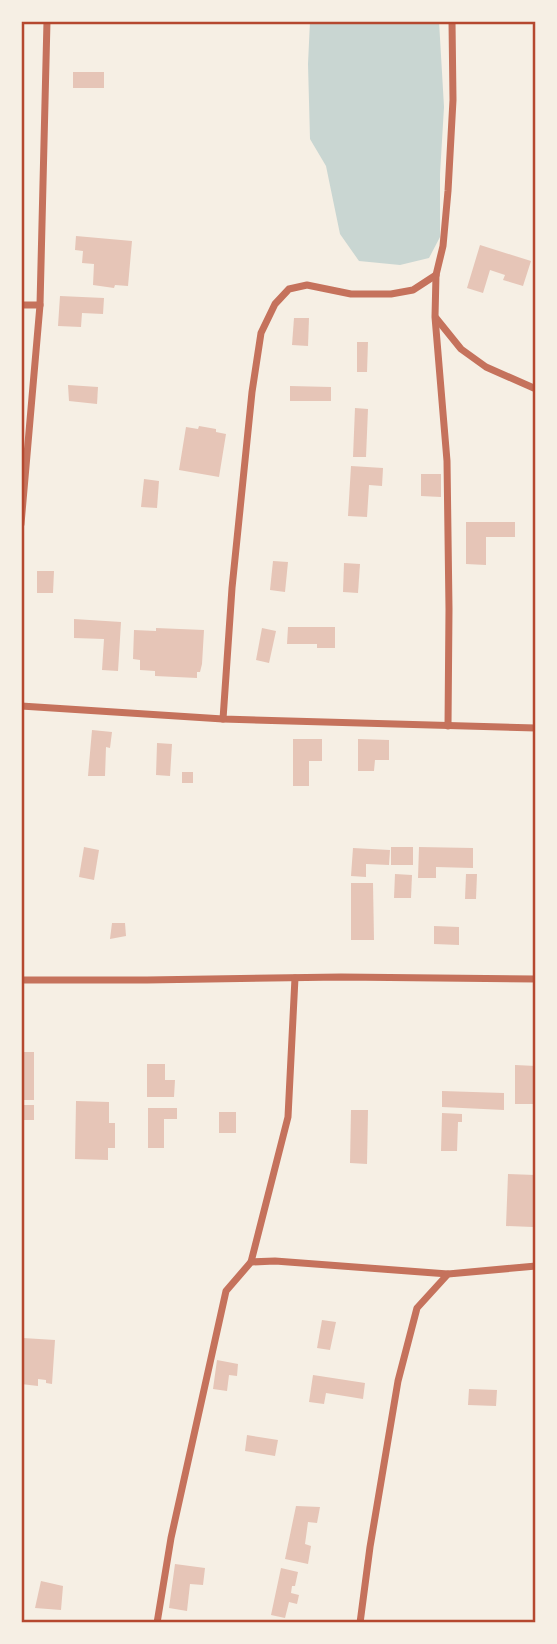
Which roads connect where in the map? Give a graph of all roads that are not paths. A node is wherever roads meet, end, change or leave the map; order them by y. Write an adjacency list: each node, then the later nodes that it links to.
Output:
1 (47, 21): 5 (street)
2 (452, 21): 3 (street)
3 (436, 275): 6 (street); 11 (street)
4 (21, 305): 5 (street)
5 (40, 305): 8 (street)
6 (435, 317): 7 (street); 12 (street)
7 (536, 389)
8 (25, 444): 9 (street)
9 (21, 524)
10 (21, 706): 11 (street)
11 (223, 719): 12 (street)
12 (448, 726): 13 (street)
13 (536, 727)
14 (295, 978): 15 (street); 16 (street); 17 (street)
15 (536, 978)
16 (21, 979)
17 (251, 1262): 19 (street); 20 (street)
18 (536, 1266): 19 (street)
19 (448, 1274): 21 (street)
20 (157, 1623)
21 (360, 1623)

